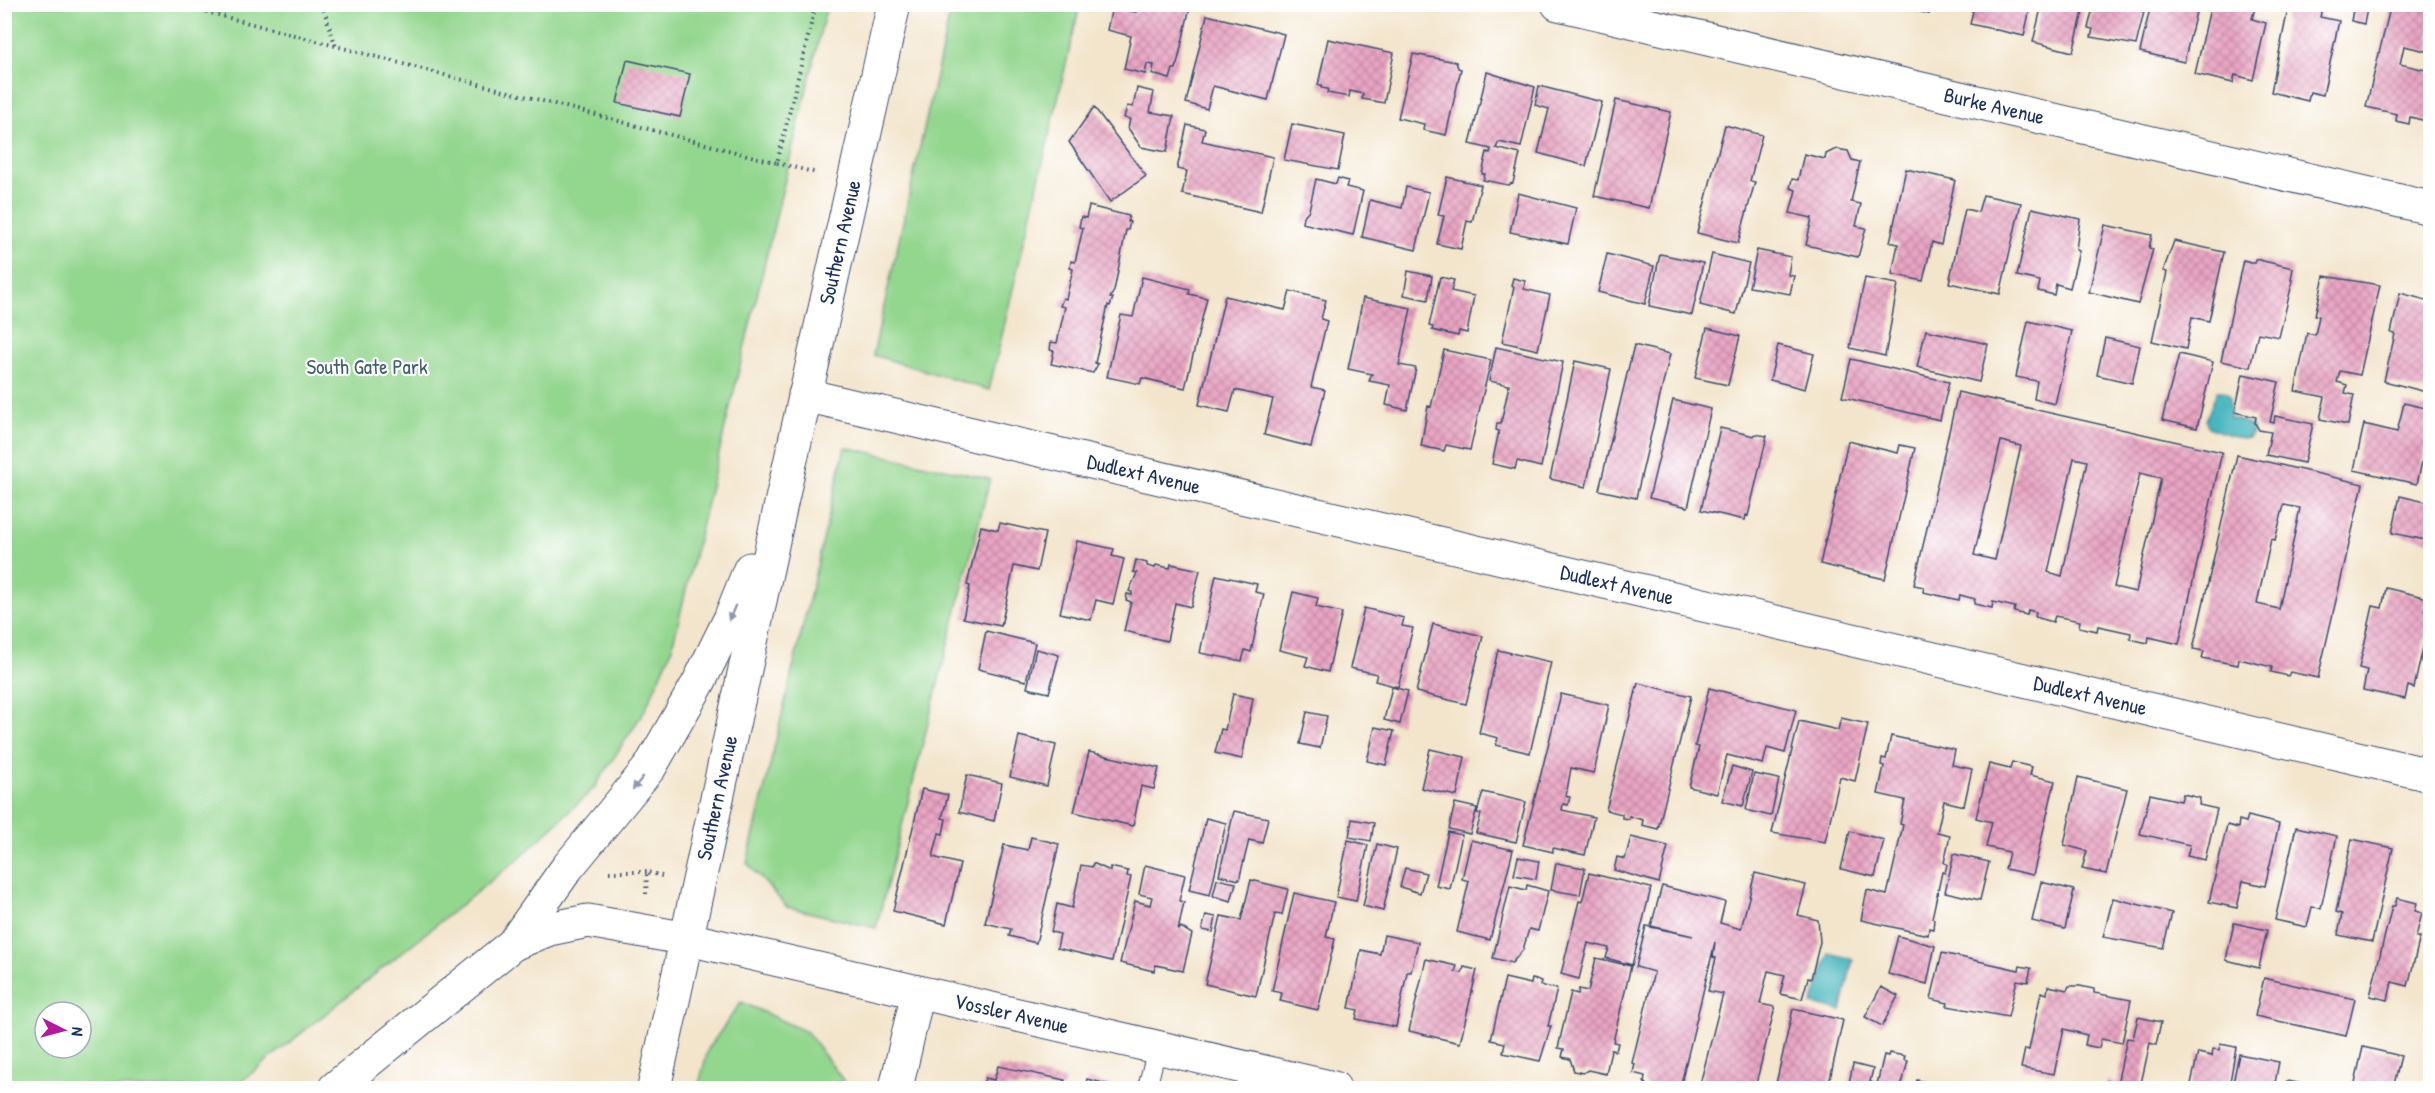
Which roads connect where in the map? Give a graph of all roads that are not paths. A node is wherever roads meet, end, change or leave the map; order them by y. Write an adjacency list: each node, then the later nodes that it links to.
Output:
1 (894, 4): 4 (street, Southern Avenue)
2 (1558, 4): 3 (street, Burke Avenue)
3 (2430, 208)
4 (805, 395): 5 (street, Southern Avenue); 6 (street, Dudlext Avenue)
5 (786, 481): 7 (street, Southern Avenue); 8 (street, Southern Avenue, one-way to 8)
6 (2430, 775)
7 (688, 939): 8 (street, Southern Avenue); 9 (street, Vossler Avenue); 12 (street)
8 (513, 944): 11 (street, Southern Avenue)
9 (918, 992): 10 (street, Vossler Avenue); 13 (street)
10 (1157, 1047): 14 (lane); 15 (street, Vossler Avenue)
11 (335, 1089)
12 (654, 1089)
13 (896, 1089)
14 (1147, 1089)
15 (1334, 1089)

